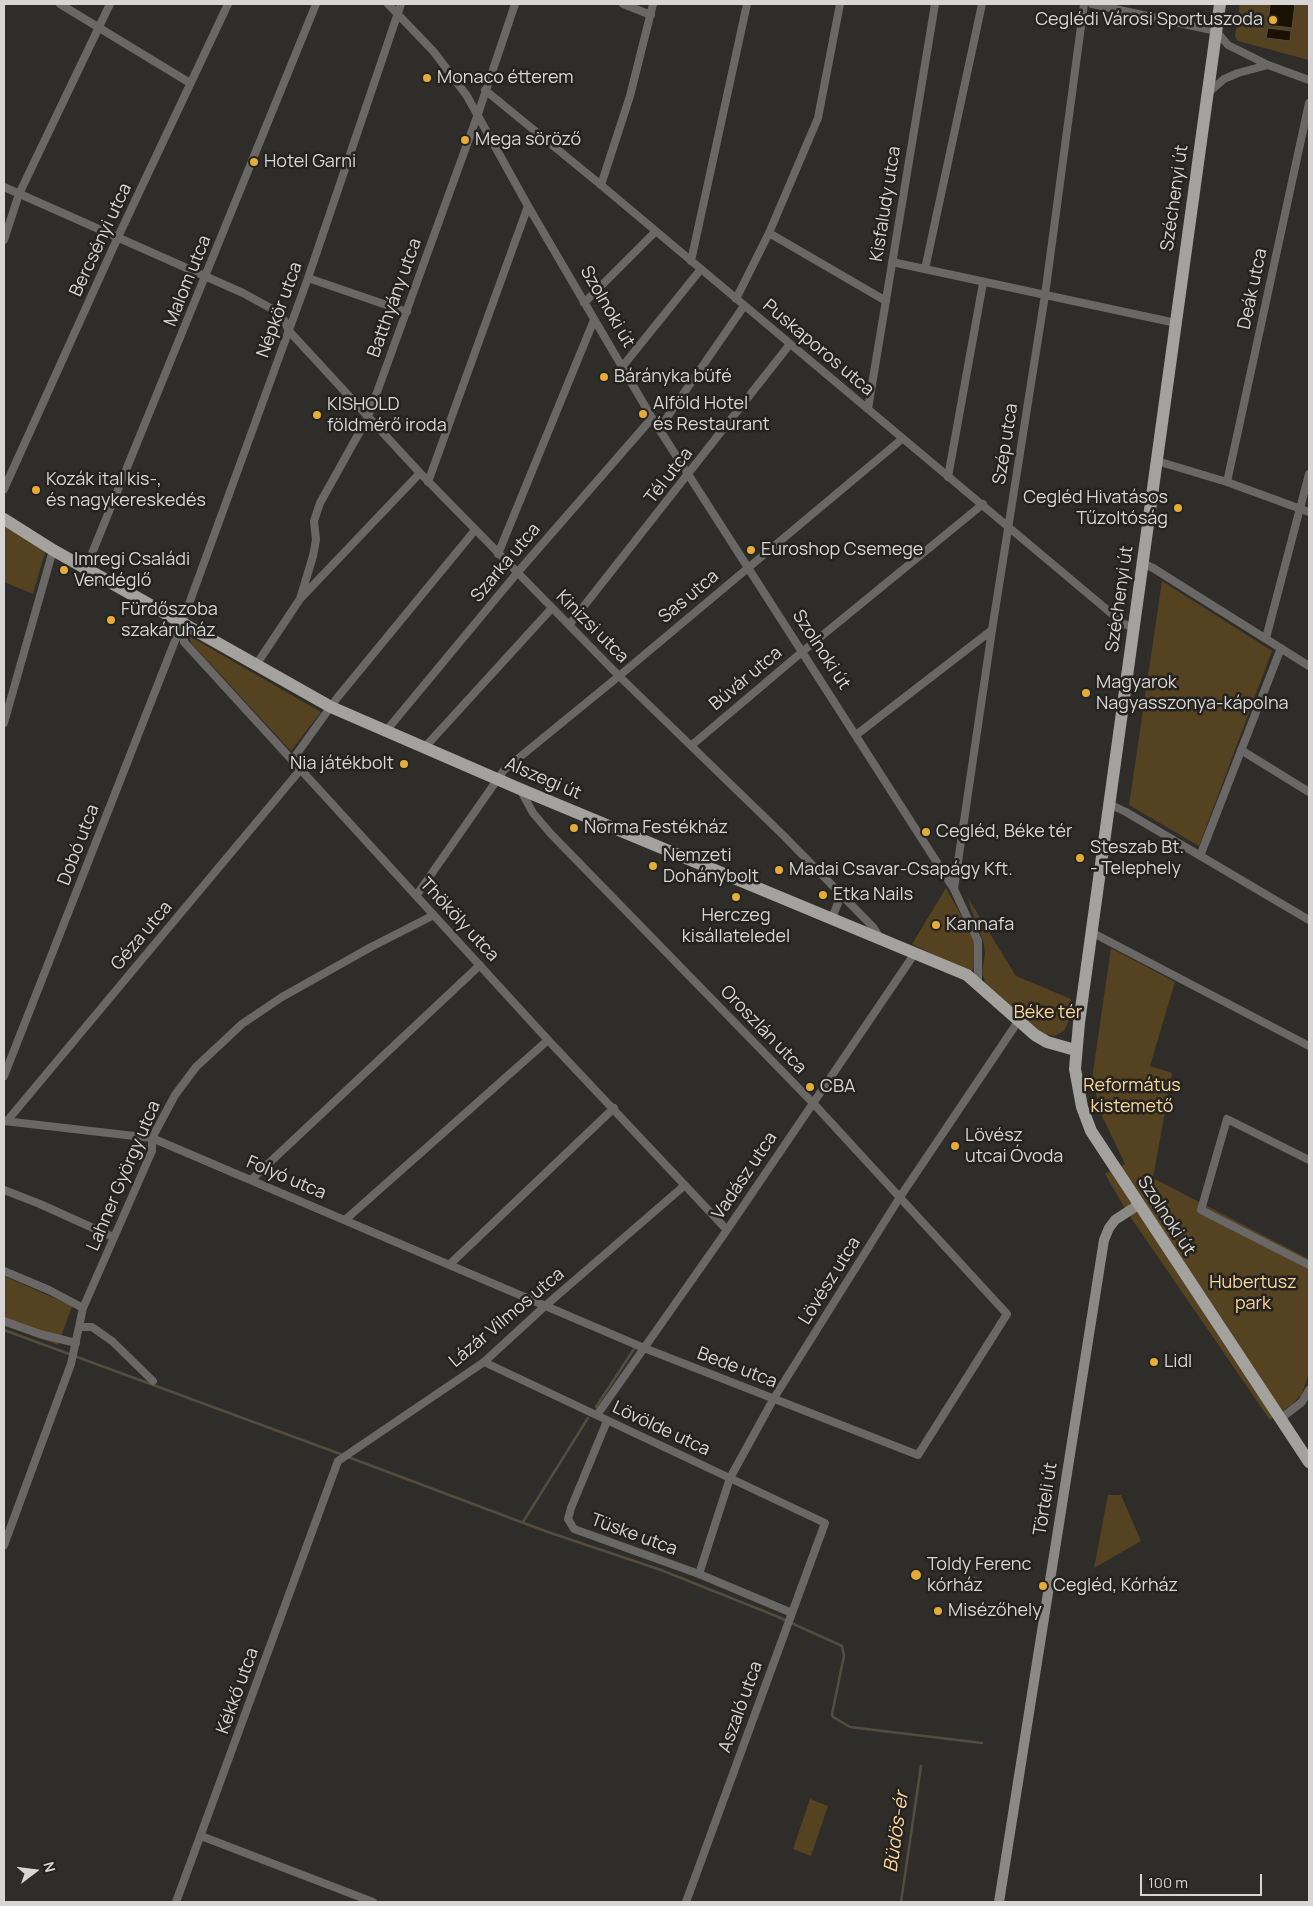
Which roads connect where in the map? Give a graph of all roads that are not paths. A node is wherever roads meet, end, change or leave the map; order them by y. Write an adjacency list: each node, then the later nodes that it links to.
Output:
1 (60, 4): 19 (street)
2 (110, 4): 19 (street)
3 (228, 4): 23 (street, Bercsényi utca)
4 (316, 4): 40 (street, Malom utca)
5 (388, 4): 17 (street, Szolnoki út)
6 (401, 4): 17 (street, Népkör utca)
7 (515, 4): 24 (street, Batthyány utca)
8 (622, 4): 18 (street)
9 (653, 4): 18 (street)
10 (747, 4): 36 (street)
11 (840, 4): 33 (street)
12 (935, 4): 37 (street, Kisfaludy utca)
13 (982, 4): 39 (street)
14 (1084, 4): 43 (street, Szép utca)
15 (1092, 4): 20 (street)
16 (1220, 4): 20 (main road, Széchenyi út)
17 (398, 13): 27 (street, Szolnoki út); 41 (street, Népkör utca)
18 (651, 14): 28 (street)
19 (99, 27): 23 (street); 30 (street)
20 (1216, 31): 21 (street); 25 (main road, Széchenyi út)
21 (1268, 65): 22 (street); 25 (street)
22 (1309, 80)
23 (190, 83): 34 (street, Bercsényi utca)
24 (485, 90): 27 (street, Batthyány utca); 28 (street, Puskaporos utca)
25 (1207, 93): 50 (main road, Széchenyi út)
26 (1309, 103): 65 (street, Deák utca)
27 (478, 114): 31 (street, Szolnoki út); 48 (street, Batthyány utca)
28 (601, 185): 32 (street, Puskaporos utca)
29 (4, 187): 30 (street, Kinizsi utca)
30 (19, 194): 34 (street, Kinizsi utca); 35 (street)
31 (528, 206): 46 (street, Szolnoki út); 64 (street)
32 (656, 232): 36 (street, Puskaporos utca); 46 (street)
33 (769, 233): 44 (street); 45 (street)
34 (118, 237): 40 (street, Kinizsi utca); 66 (street, Bercsényi utca)
35 (4, 240)
36 (691, 260): 38 (street, Puskaporos utca)
37 (892, 262): 39 (street); 45 (street, Kisfaludy utca)
38 (701, 269): 44 (street, Puskaporos utca); 53 (street)
39 (925, 269): 42 (street)
40 (206, 278): 51 (street, Kinizsi utca); 77 (street, Malom utca)
41 (308, 278): 48 (street); 51 (street, Népkör utca)
42 (983, 283): 43 (street); 63 (street)
43 (1045, 295): 50 (street); 71 (street, Szép utca)
44 (736, 298): 47 (street, Puskaporos utca)
45 (886, 301): 54 (street, Kisfaludy utca)
46 (584, 303): 49 (street, Szolnoki út)
47 (744, 306): 52 (street, Puskaporos utca); 57 (street)
48 (407, 312): 55 (street, Batthyány utca)
49 (594, 320): 53 (street, Szolnoki út); 74 (street)
50 (1176, 323): 59 (main road, Széchenyi út)
51 (289, 331): 55 (street, Kinizsi utca); 81 (street, Népkör utca)
52 (790, 344): 54 (street, Puskaporos utca); 62 (street, Tél utca)
53 (622, 367): 56 (street, Szolnoki út)
54 (868, 409): 58 (street, Puskaporos utca)
55 (368, 417): 60 (street, Kinizsi utca); 79 (street, Batthyány utca)
56 (652, 418): 57 (street, Szolnoki út); 78 (street, Szarka utca)
57 (659, 429): 62 (street, Szolnoki út)
58 (902, 439): 63 (street, Puskaporos utca); 76 (street, Sas utca)
59 (1156, 461): 65 (street); 75 (main road, Széchenyi út)
60 (420, 473): 64 (street, Kinizsi utca); 79 (street)
61 (1309, 474): 68 (street)
62 (689, 475): 76 (street, Szolnoki út); 82 (street, Tél utca)
63 (948, 477): 67 (street, Puskaporos utca)
64 (428, 482): 72 (street, Kinizsi utca)
65 (1227, 482): 68 (street)
66 (4, 489)
67 (983, 504): 71 (street, Puskaporos utca); 87 (street, Búvár utca)
68 (1300, 509): 69 (street); 85 (street)
69 (1309, 512)
70 (4, 519): 73 (main road, Alszegi út)
71 (1009, 526): 83 (street, Puskaporos utca); 84 (street, Szép utca)
72 (475, 530): 74 (street, Kinizsi utca); 91 (street)
73 (53, 550): 77 (main road, Alszegi út); 92 (street)
74 (498, 554): 78 (street, Kinizsi utca)
75 (1142, 563): 83 (main road, Széchenyi út); 85 (street)
76 (747, 567): 87 (street, Szolnoki út); 90 (street, Sas utca)
77 (86, 568): 81 (main road, Alszegi út)
78 (517, 573): 80 (street, Kinizsi utca); 93 (street, Szarka utca)
79 (300, 599): 88 (street)
80 (552, 608): 82 (street, Kinizsi utca); 96 (street)
81 (182, 623): 88 (main road, Alszegi út); 98 (street, Thököly utca); 122 (street, Dobó utca)
82 (569, 625): 90 (street, Kinizsi utca)
83 (1133, 628): 103 (main road, Széchenyi út)
84 (992, 630): 94 (street); 105 (street, Szép utca)
85 (1266, 638): 86 (street)
86 (1281, 648): 89 (street); 97 (street)
87 (802, 652): 94 (street, Szolnoki út); 95 (street, Búvár utca)
88 (256, 665): 91 (main road, Alszegi út)
89 (1309, 666)
90 (619, 676): 95 (street, Kinizsi utca); 100 (street, Sas utca)
91 (331, 706): 93 (main road, Alszegi út); 98 (street)
92 (4, 723)
93 (386, 731): 96 (main road, Alszegi út)
94 (856, 735): 105 (street, Szolnoki út)
95 (692, 745): 106 (street, Kinizsi utca)
96 (425, 747): 100 (main road, Alszegi út)
97 (1241, 750): 102 (street); 104 (street)
98 (292, 759): 99 (street, Thököly utca)
99 (301, 770): 107 (street, Thököly utca); 126 (street, Géza utca)
100 (498, 779): 101 (main road, Alszegi út); 107 (street, Sas utca)
101 (520, 789): 109 (main road, Alszegi út); 124 (street, Oroszlán utca)
102 (1309, 792)
103 (1109, 804): 104 (street); 111 (main road, Széchenyi út)
104 (1200, 856): 110 (street)
105 (954, 889): 115 (street, Szolnoki út)
106 (839, 892): 109 (street); 112 (street, Kinizsi utca)
107 (416, 896): 108 (street, Thököly utca)
108 (434, 915): 114 (street, Thököly utca); 127 (street, Lahner György utca)
109 (832, 918): 112 (main road, Alszegi út)
110 (1309, 920)
111 (1091, 932): 117 (main road, Széchenyi út); 120 (street)
112 (880, 938): 113 (main road, Alszegi út)
113 (915, 952): 115 (main road, Alszegi út); 124 (street, Vadász utca)
114 (480, 965): 118 (street, Thököly utca); 129 (street)
115 (978, 984): 116 (main road, Alszegi út)
116 (1019, 1020): 119 (main road, Alszegi út); 132 (street, Lövész utca)
117 (1078, 1023): 119 (main road); 121 (main road, Széchenyi út)
118 (548, 1040): 125 (street, Thököly utca); 134 (street)
119 (1047, 1042): 121 (main road, Alszegi út)
120 (1309, 1046)
121 (1075, 1050): 123 (main road, Széchenyi út)
122 (4, 1076)
123 (1076, 1081): 133 (main road, Szolnoki út)
124 (813, 1102): 132 (street, Oroszlán utca); 135 (street, Vadász utca)
125 (614, 1108): 130 (street, Thököly utca); 137 (street)
126 (5, 1121): 127 (street, Folyó utca)
127 (152, 1138): 129 (street, Folyó utca); 136 (street, Lahner György utca)
128 (1309, 1160): 138 (street)
129 (252, 1179): 134 (street, Folyó utca)
130 (685, 1185): 135 (street, Thököly utca); 140 (street, Lázár Vilmos utca)
131 (4, 1190): 136 (street)
132 (900, 1197): 149 (street, Lövész utca); 153 (street, Oroszlán utca)
133 (1138, 1205): 151 (main road, Szolnoki út); 165 (main road, Törteli út)
134 (345, 1220): 137 (street, Folyó utca)
135 (726, 1230): 145 (street, Vadász utca)
136 (113, 1237): 141 (street, Lahner György utca)
137 (449, 1265): 140 (street, Folyó utca)
138 (1309, 1265)
139 (4, 1271): 141 (street)
140 (545, 1306): 145 (street, Bede utca); 146 (street, Lázár Vilmos utca)
141 (83, 1308): 143 (street, Lahner György utca)
142 (4, 1321): 144 (street)
143 (80, 1327): 144 (street, Lahner György utca); 147 (street)
144 (76, 1343): 158 (street, Lahner György utca)
145 (644, 1348): 149 (street, Bede utca); 150 (street, Vadász utca)
146 (484, 1362): 150 (street, Lövölde utca); 156 (street, Lázár Vilmos utca)
147 (153, 1381)
148 (1309, 1390): 151 (street)
149 (774, 1398): 153 (street, Bede utca); 155 (street, Lövész utca)
150 (597, 1415): 152 (street, Lövölde utca)
151 (1280, 1419): 154 (main road, Szolnoki út)
152 (607, 1421): 155 (street, Lövölde utca); 159 (street, Tüske utca)
153 (918, 1456)
154 (1309, 1462)
155 (730, 1478): 157 (street, Lövölde utca); 159 (street, Lövész utca)
156 (328, 1490): 161 (street, Kékkő utca)
157 (825, 1523): 160 (street, Aszaló utca)
158 (4, 1545)
159 (699, 1574): 160 (street, Tüske utca)
160 (791, 1615): 164 (street, Aszaló utca)
161 (201, 1836): 162 (street, Kékkő utca); 163 (street)
162 (176, 1902)
163 (373, 1902)
164 (686, 1902)
165 (999, 1902)

